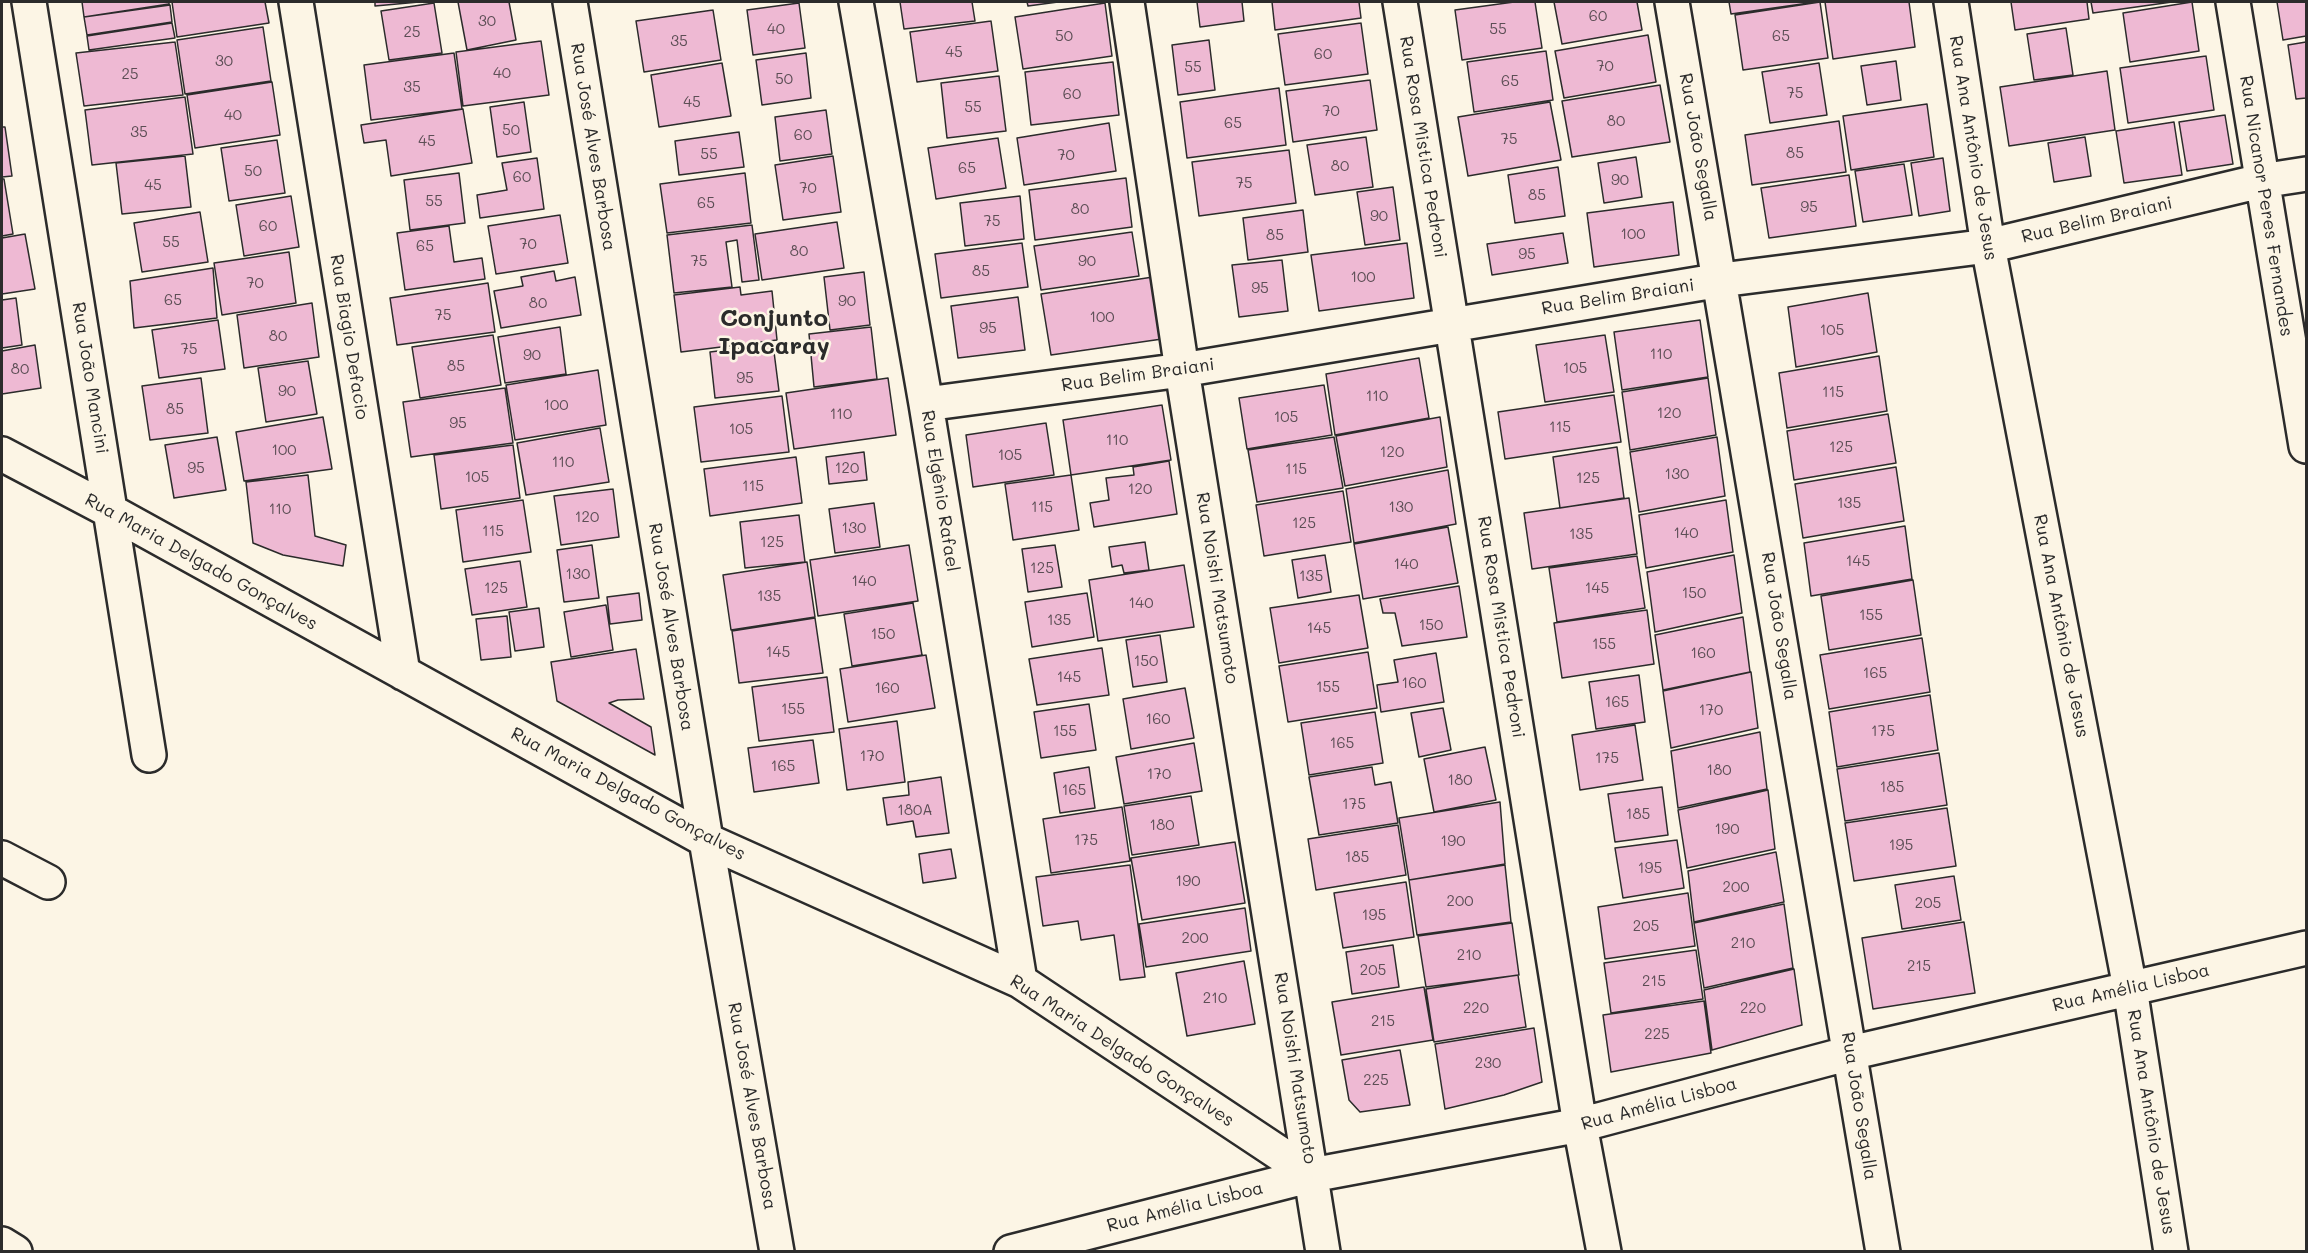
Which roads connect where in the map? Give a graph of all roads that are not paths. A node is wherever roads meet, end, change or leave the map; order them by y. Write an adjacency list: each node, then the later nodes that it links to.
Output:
1 (29, 2): 19 (street, Rua João Mancini)
2 (296, 2): 20 (street, Rua Biagio Defacio)
3 (570, 2): 22 (street, Rua José Alves Barbosa)
4 (856, 2): 16 (street, Rua Elgênio Rafael)
5 (1127, 2): 15 (street, Rua Noishi Matsumoto)
6 (1400, 2): 14 (street, Rua Rosa Mistica Pedroni)
7 (1672, 2): 13 (street, Rua João Segalla)
8 (1951, 2): 12 (street, Rua Ana Antônio de Jesus)
9 (2233, 2): 11 (street, Rua Nicanor Peres Fernandes)
10 (2307, 174): 11 (street, Rua Belim Braiani)
11 (2261, 181): 12 (street, Rua Belim Braiani); 17 (street, Rua Nicanor Peres Fernandes)
12 (1988, 246): 13 (street, Rua Belim Braiani); 27 (street, Rua Ana Antônio de Jesus)
13 (1721, 280): 14 (street, Rua Belim Braiani); 28 (street, Rua João Segalla)
14 (1452, 323): 15 (street, Rua Belim Braiani); 29 (street, Rua Rosa Mistica Pedroni)
15 (1182, 370): 16 (street, Rua Belim Braiani); 30 (street, Rua Noishi Matsumoto)
16 (926, 404): 26 (street, Rua Elgênio Rafael)
17 (2307, 446)
18 (2, 454): 19 (street, Rua Maria Delgado Gonçalves)
19 (112, 512): 20 (street, Rua Maria Delgado Gonçalves); 21 (street, Rua João Mancini)
20 (403, 673): 22 (street, Rua Maria Delgado Gonçalves)
21 (149, 755)
22 (706, 840): 26 (street, Rua Maria Delgado Gonçalves); 34 (street, Rua José Alves Barbosa)
23 (2, 858): 24 (street)
24 (48, 882)
25 (2307, 948): 27 (street, Rua Amélia Lisboa)
26 (1020, 981): 30 (street, Rua Maria Delgado Gonçalves)
27 (2130, 988): 28 (street, Rua Amélia Lisboa); 39 (street, Rua Ana Antônio de Jesus)
28 (1850, 1053): 29 (street, Rua Amélia Lisboa); 38 (street, Rua João Segalla)
29 (1580, 1125): 30 (street, Rua Amélia Lisboa); 37 (street, Rua Rosa Mistica Pedroni)
30 (1312, 1175): 32 (street, Rua Amélia Lisboa); 36 (street, Rua Noishi Matsumoto)
31 (2, 1244): 33 (street)
32 (1048, 1247): 35 (street, Rua Amélia Lisboa)
33 (15, 1251)
34 (777, 1251)
35 (1011, 1251)
36 (1323, 1251)
37 (1604, 1251)
38 (1883, 1251)
39 (2171, 1251)

